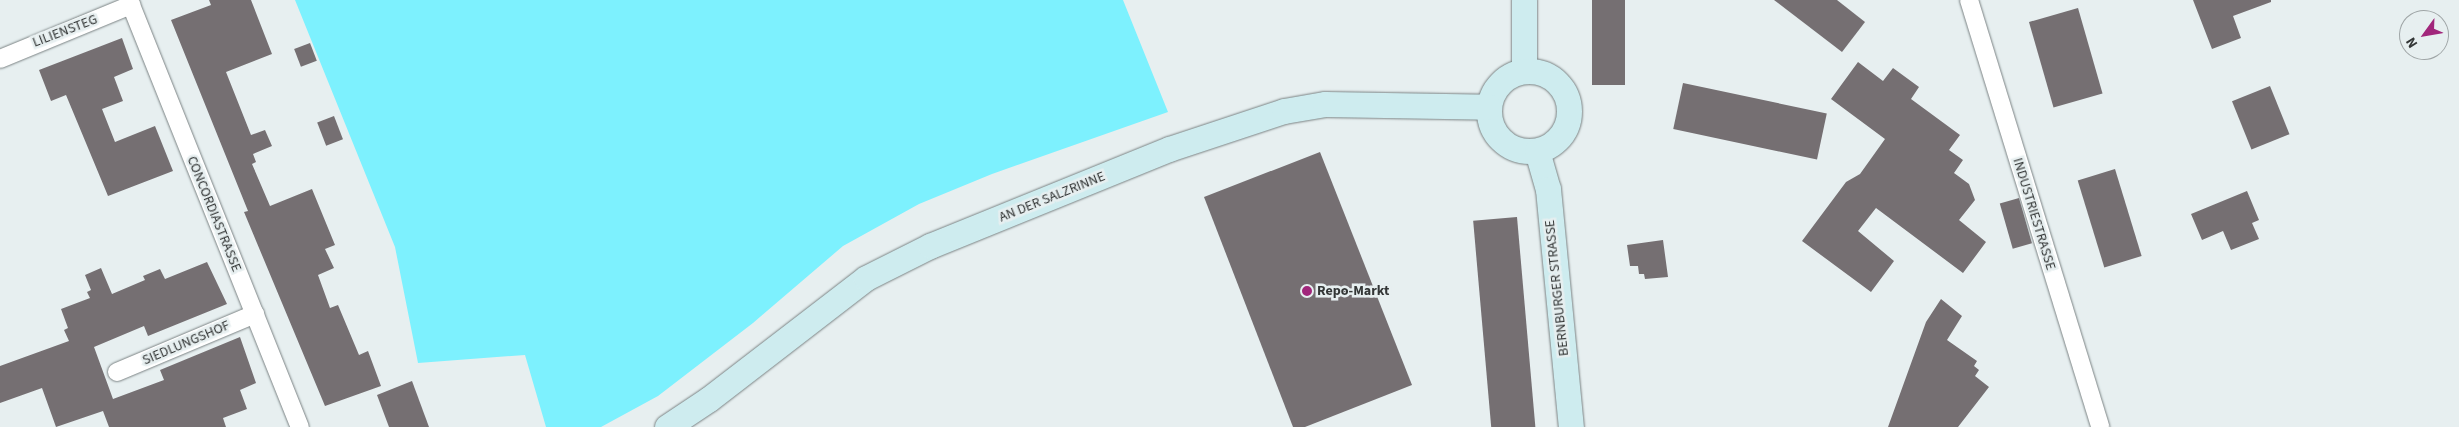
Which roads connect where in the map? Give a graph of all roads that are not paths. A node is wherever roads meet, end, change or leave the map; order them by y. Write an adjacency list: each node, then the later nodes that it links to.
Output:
1 (1524, 0): 5 (main road)
2 (1969, 0): 13 (street, INDUSTRIESTRASSE)
3 (130, 3): 4 (street, LILIENSTEG); 8 (street, CONCORDIASTRASSE)
4 (0, 58)
5 (1524, 71): 6 (main road); 7 (main road)
6 (1489, 107): 7 (main road); 11 (main road, AN DER SALZRINNE)
7 (1537, 151): 12 (main road, BERNBURGER STRASSE)
8 (255, 314): 9 (street, SIEDLUNGSHOF); 10 (street, CONCORDIASTRASSE)
9 (117, 372)
10 (300, 427)
11 (667, 427)
12 (1571, 427)
13 (2100, 427)

